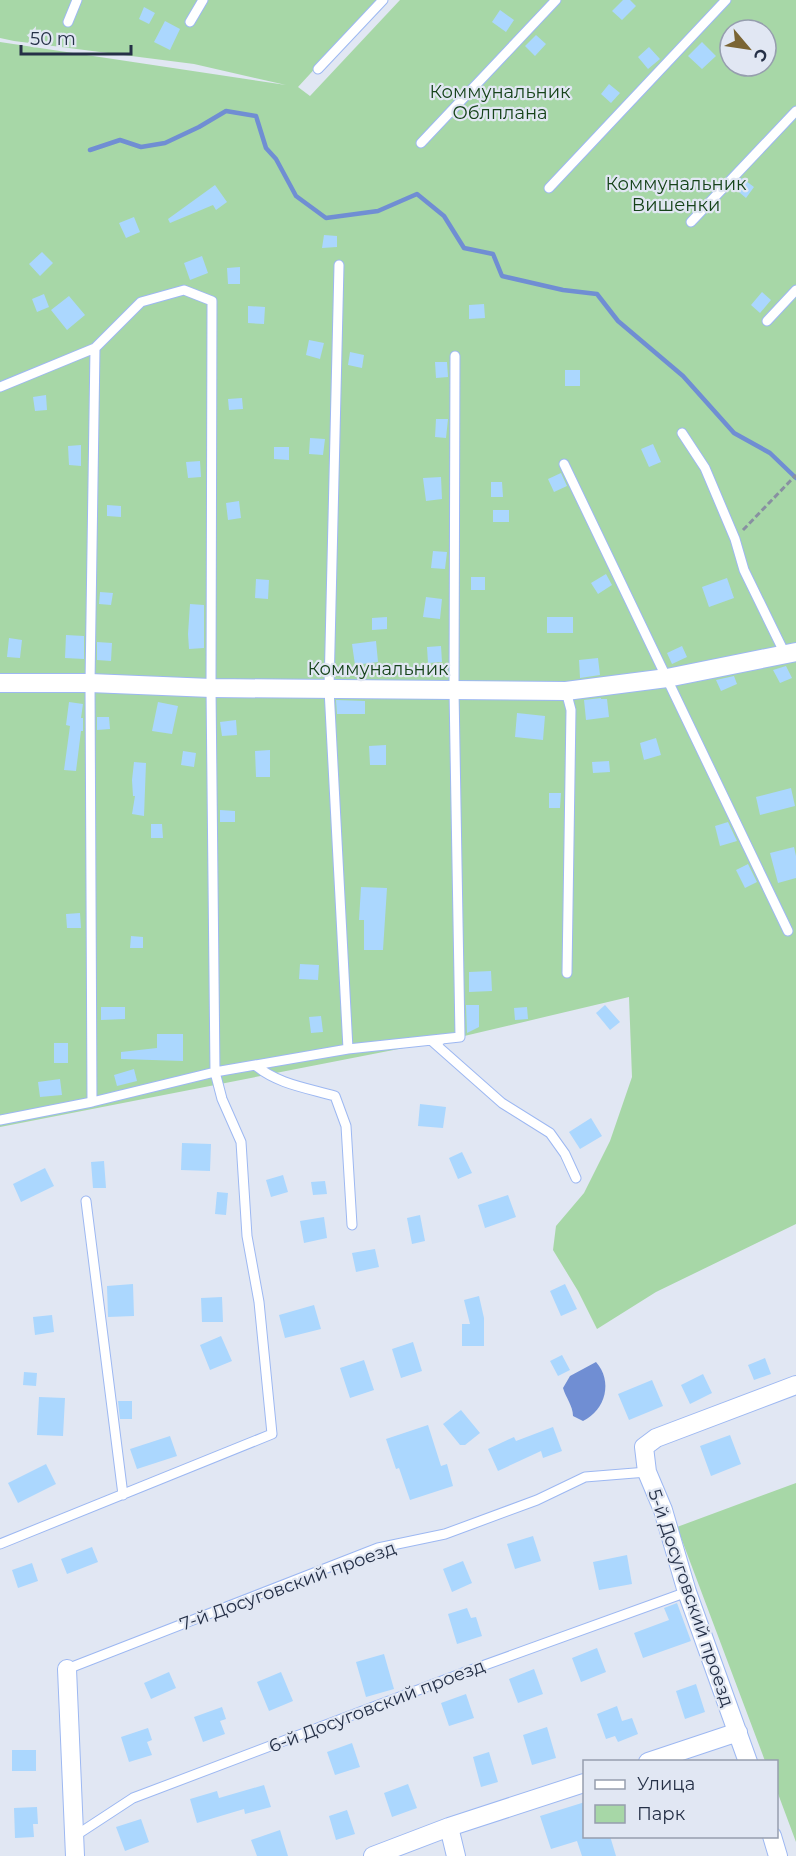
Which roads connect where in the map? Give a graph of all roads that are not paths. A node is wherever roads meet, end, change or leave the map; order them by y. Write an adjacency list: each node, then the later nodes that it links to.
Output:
1 (77, 0): 6 (lane)
2 (203, 0): 7 (lane)
3 (383, 0): 8 (lane)
4 (556, 0): 10 (lane)
5 (726, 0): 11 (lane)
6 (68, 22)
7 (190, 22)
8 (318, 69)
9 (796, 111): 12 (lane)
10 (421, 143)
11 (549, 188)
12 (691, 222)
13 (339, 265): 26 (lane)
14 (796, 290): 15 (lane)
15 (767, 321)
16 (95, 348): 18 (lane); 24 (lane); 25 (lane)
17 (455, 356): 27 (lane)
18 (0, 387)
19 (682, 433): 21 (lane)
20 (564, 464): 22 (lane)
21 (791, 653): 22 (street)
22 (667, 678): 28 (street); 29 (lane)
23 (0, 683): 24 (street)
24 (90, 683): 25 (street); 35 (lane)
25 (211, 688): 26 (street); 34 (lane)
26 (329, 688): 27 (street); 32 (lane)
27 (454, 690): 28 (street); 31 (lane)
28 (566, 691): 30 (lane)
29 (789, 931)
30 (567, 973)
31 (460, 1037): 32 (lane); 37 (lane)
32 (348, 1049): 33 (lane)
33 (255, 1065): 34 (lane); 39 (lane)
34 (215, 1072): 35 (lane); 42 (lane)
35 (92, 1102): 36 (lane)
36 (0, 1120)
37 (576, 1178)
38 (86, 1201): 42 (lane)
39 (352, 1225)
40 (796, 1384): 41 (street, 5-й Досуговский проезд)
41 (647, 1472): 44 (street, 5-й Досуговский проезд); 45 (lane, 7-й Досуговский проезд)
42 (123, 1495): 43 (lane)
43 (0, 1544)
44 (687, 1592): 46 (street, 5-й Досуговский проезд); 51 (lane, 6-й Досуговский проезд)
45 (67, 1669): 51 (street)
46 (738, 1732): 47 (street); 48 (street, 5-й Досуговский проезд)
47 (651, 1760)
48 (748, 1760)
49 (583, 1784): 50 (street)
50 (449, 1827): 54 (street); 55 (street)
51 (75, 1836): 53 (street)
52 (772, 1838): 56 (street)
53 (75, 1856)
54 (373, 1856)
55 (456, 1856)
56 (778, 1856)

